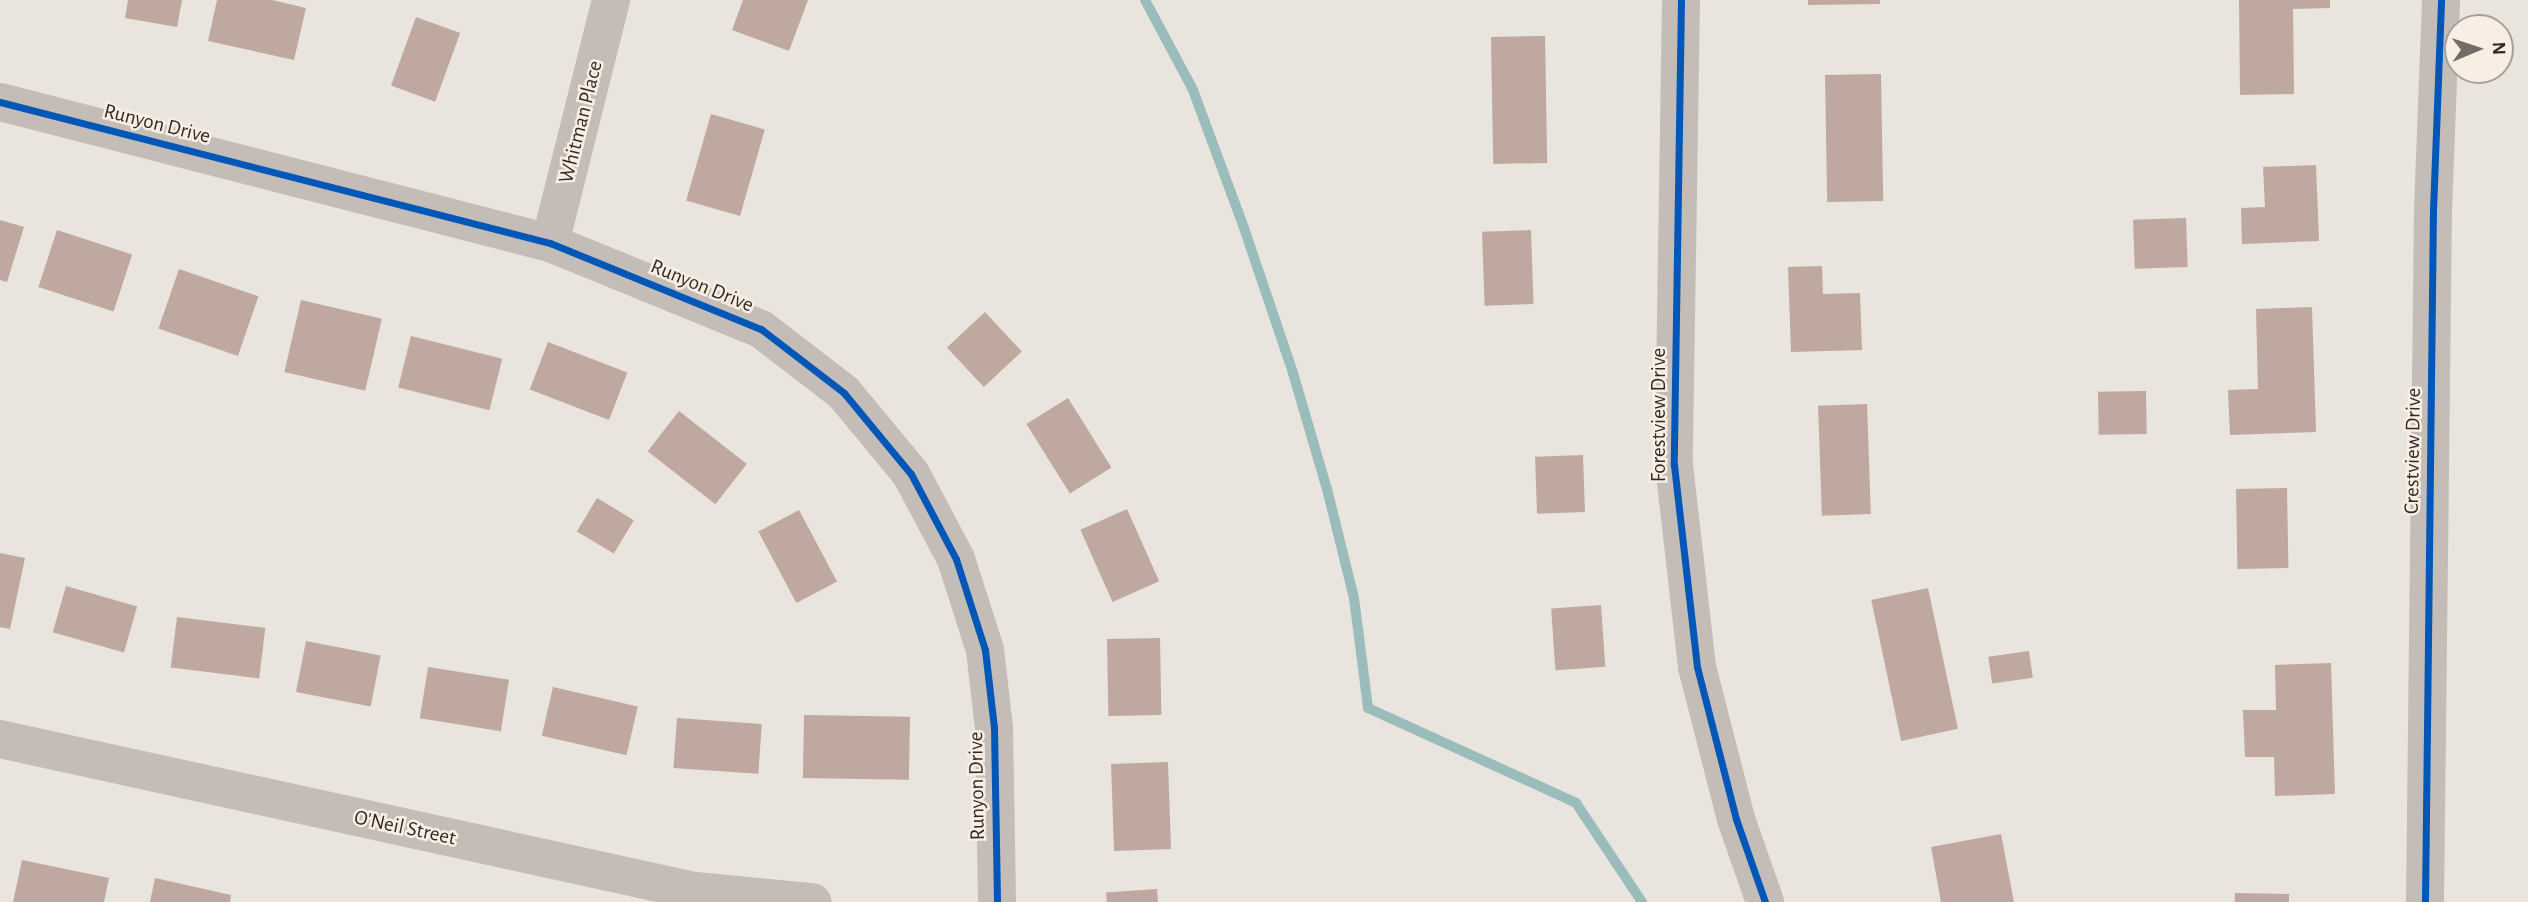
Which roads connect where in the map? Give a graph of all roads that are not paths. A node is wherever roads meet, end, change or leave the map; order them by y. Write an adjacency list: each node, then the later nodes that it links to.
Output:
1 (611, 0): 5 (street, Whitman Place)
2 (1681, 0): 9 (street, Forestview Drive)
3 (2441, 0): 10 (street, Crestview Drive)
4 (0, 102): 5 (street, Runyon Drive)
5 (550, 243): 8 (street, Runyon Drive)
6 (0, 739): 7 (street, O'Neil Street)
7 (812, 902)
8 (997, 902)
9 (1765, 902)
10 (2425, 902)

